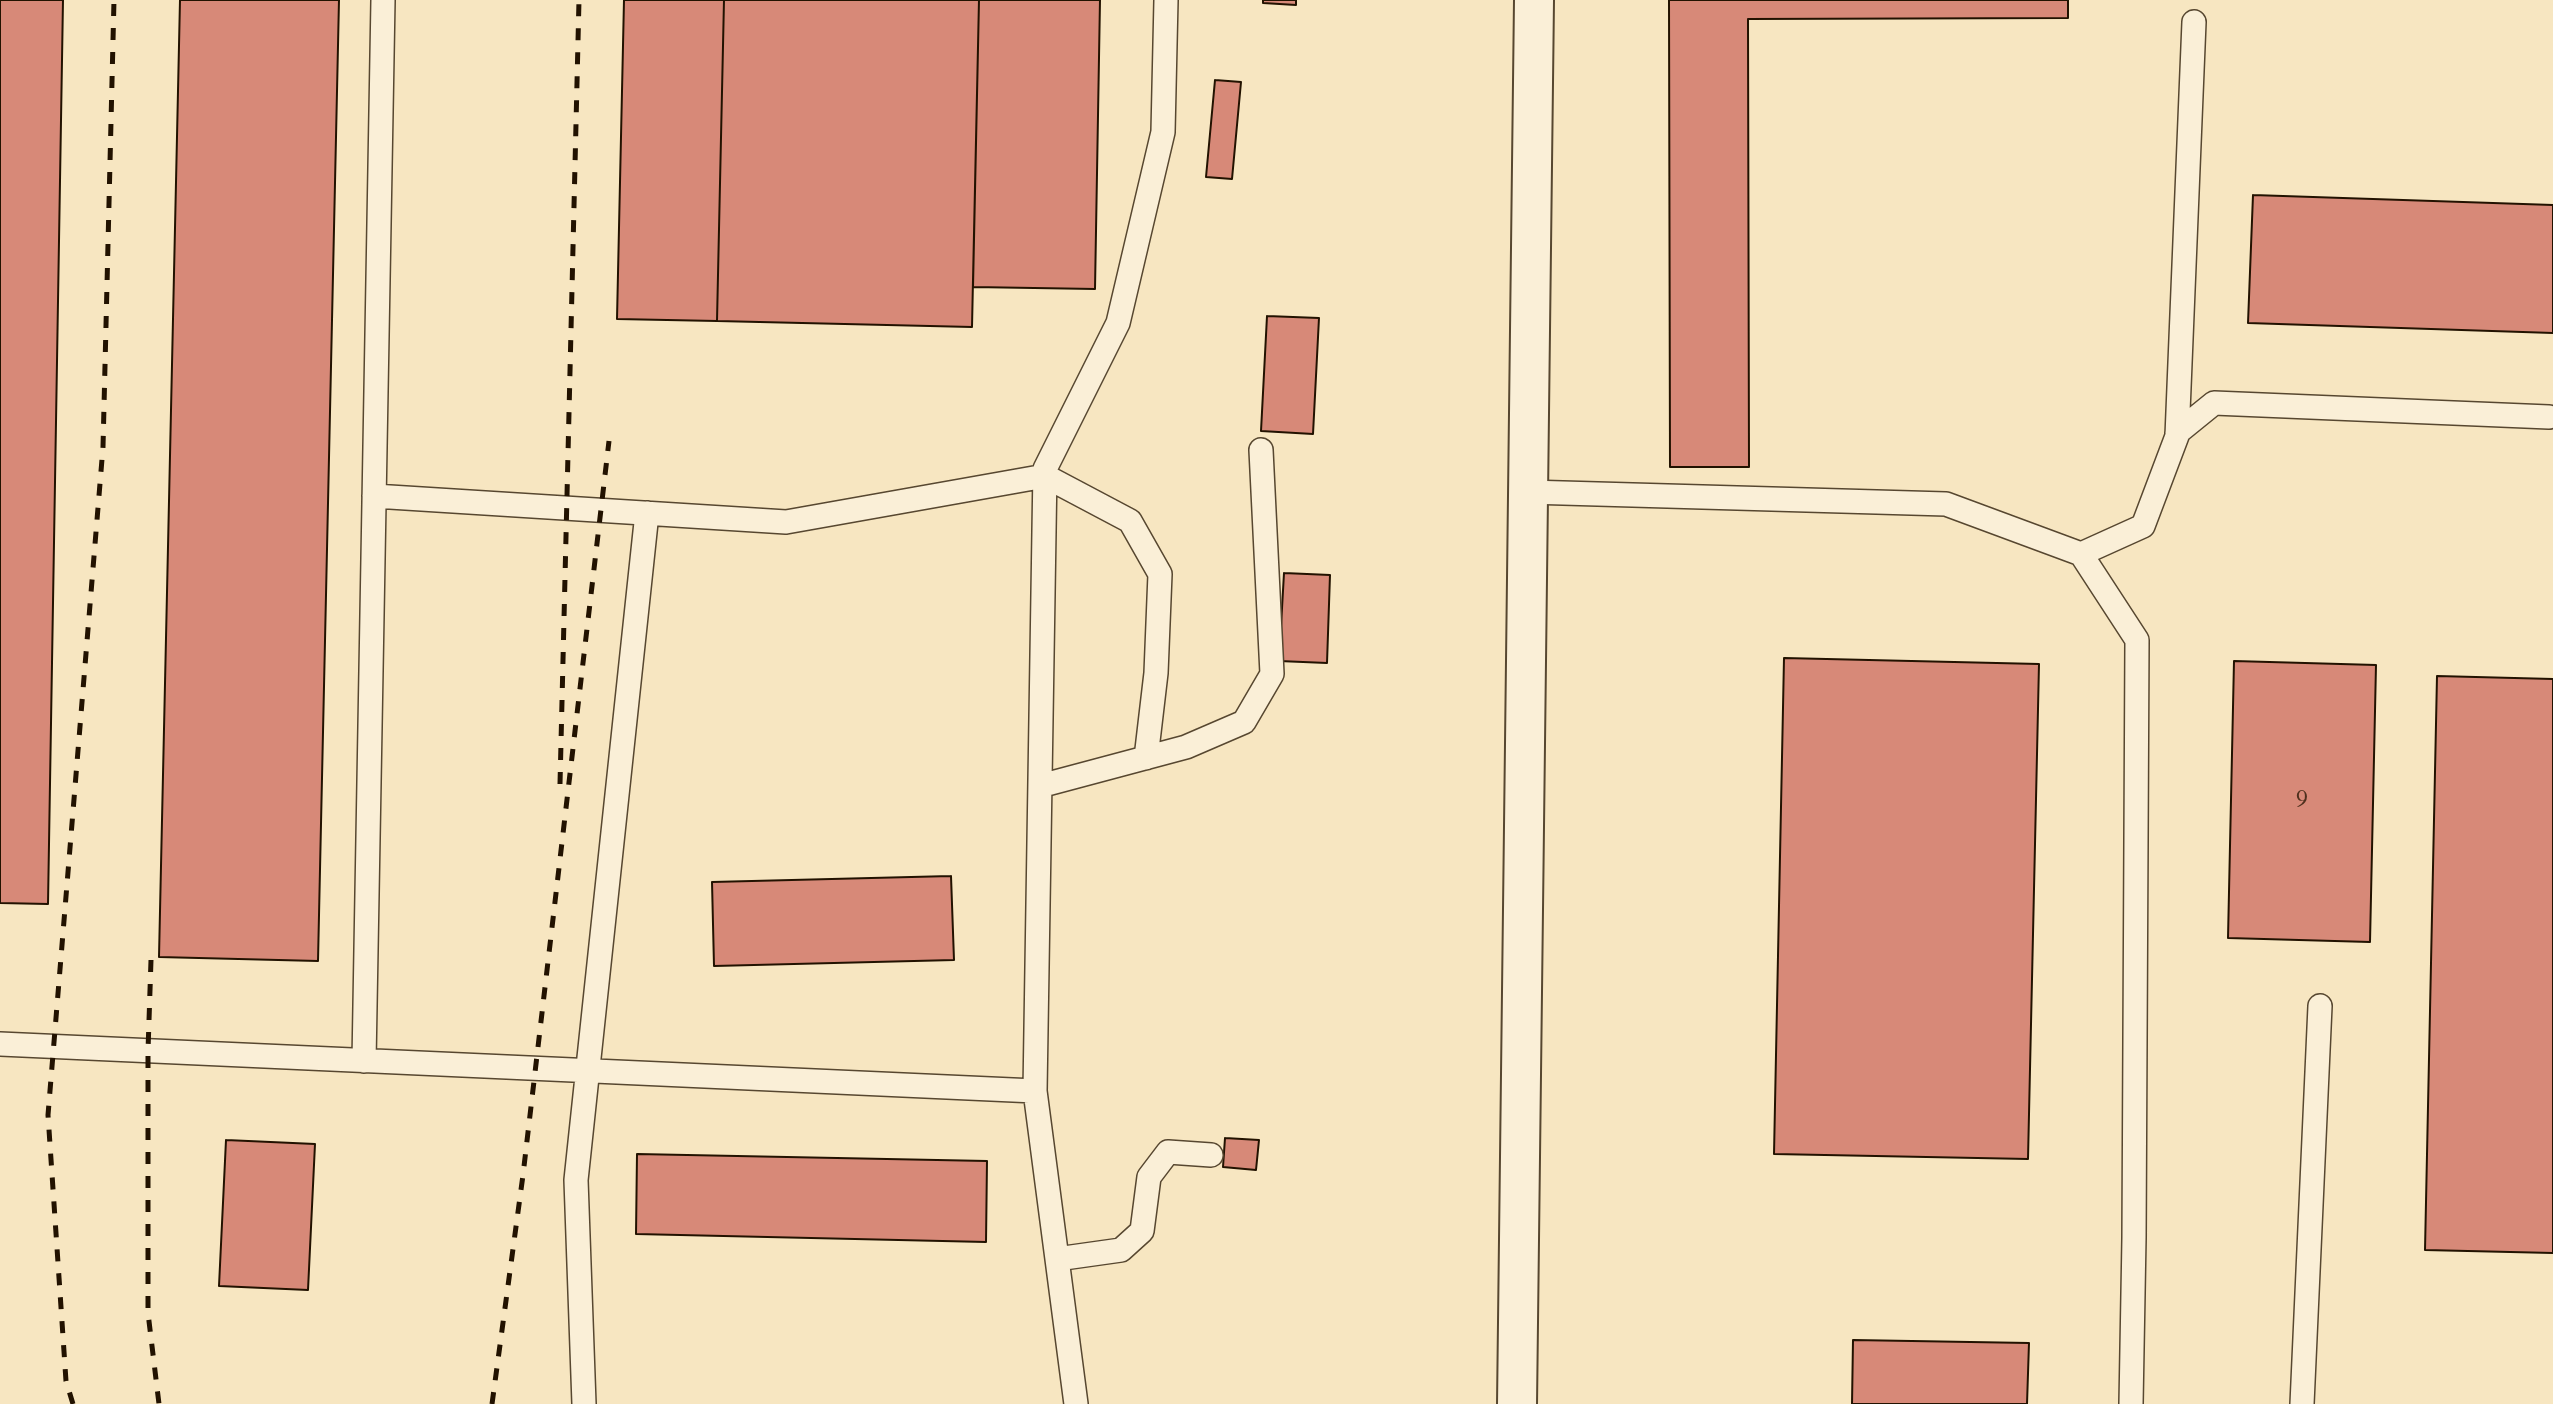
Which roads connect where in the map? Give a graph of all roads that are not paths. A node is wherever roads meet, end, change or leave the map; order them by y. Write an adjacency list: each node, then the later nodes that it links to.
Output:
1 (383, 0): 10 (lane)
2 (1534, 0): 9 (street)
3 (1166, 1): 8 (lane)
4 (2194, 22): 6 (lane)
5 (2549, 418): 6 (lane)
6 (2177, 433): 12 (lane)
7 (1261, 450): 13 (lane)
8 (1045, 477): 11 (lane); 13 (lane); 14 (lane)
9 (1528, 492): 12 (lane); 24 (street)
10 (374, 496): 11 (lane); 17 (lane)
11 (647, 513): 18 (lane)
12 (2081, 554): 25 (lane)
13 (1146, 758): 14 (lane)
14 (1040, 786): 19 (lane)
15 (2320, 1006): 26 (lane)
16 (0, 1044): 17 (lane)
17 (363, 1061): 18 (lane)
18 (588, 1071): 19 (lane); 22 (lane)
19 (1035, 1091): 21 (lane)
20 (1211, 1155): 21 (lane)
21 (1057, 1259): 23 (lane)
22 (584, 1404)
23 (1076, 1404)
24 (1517, 1404)
25 (2131, 1404)
26 (2302, 1404)

